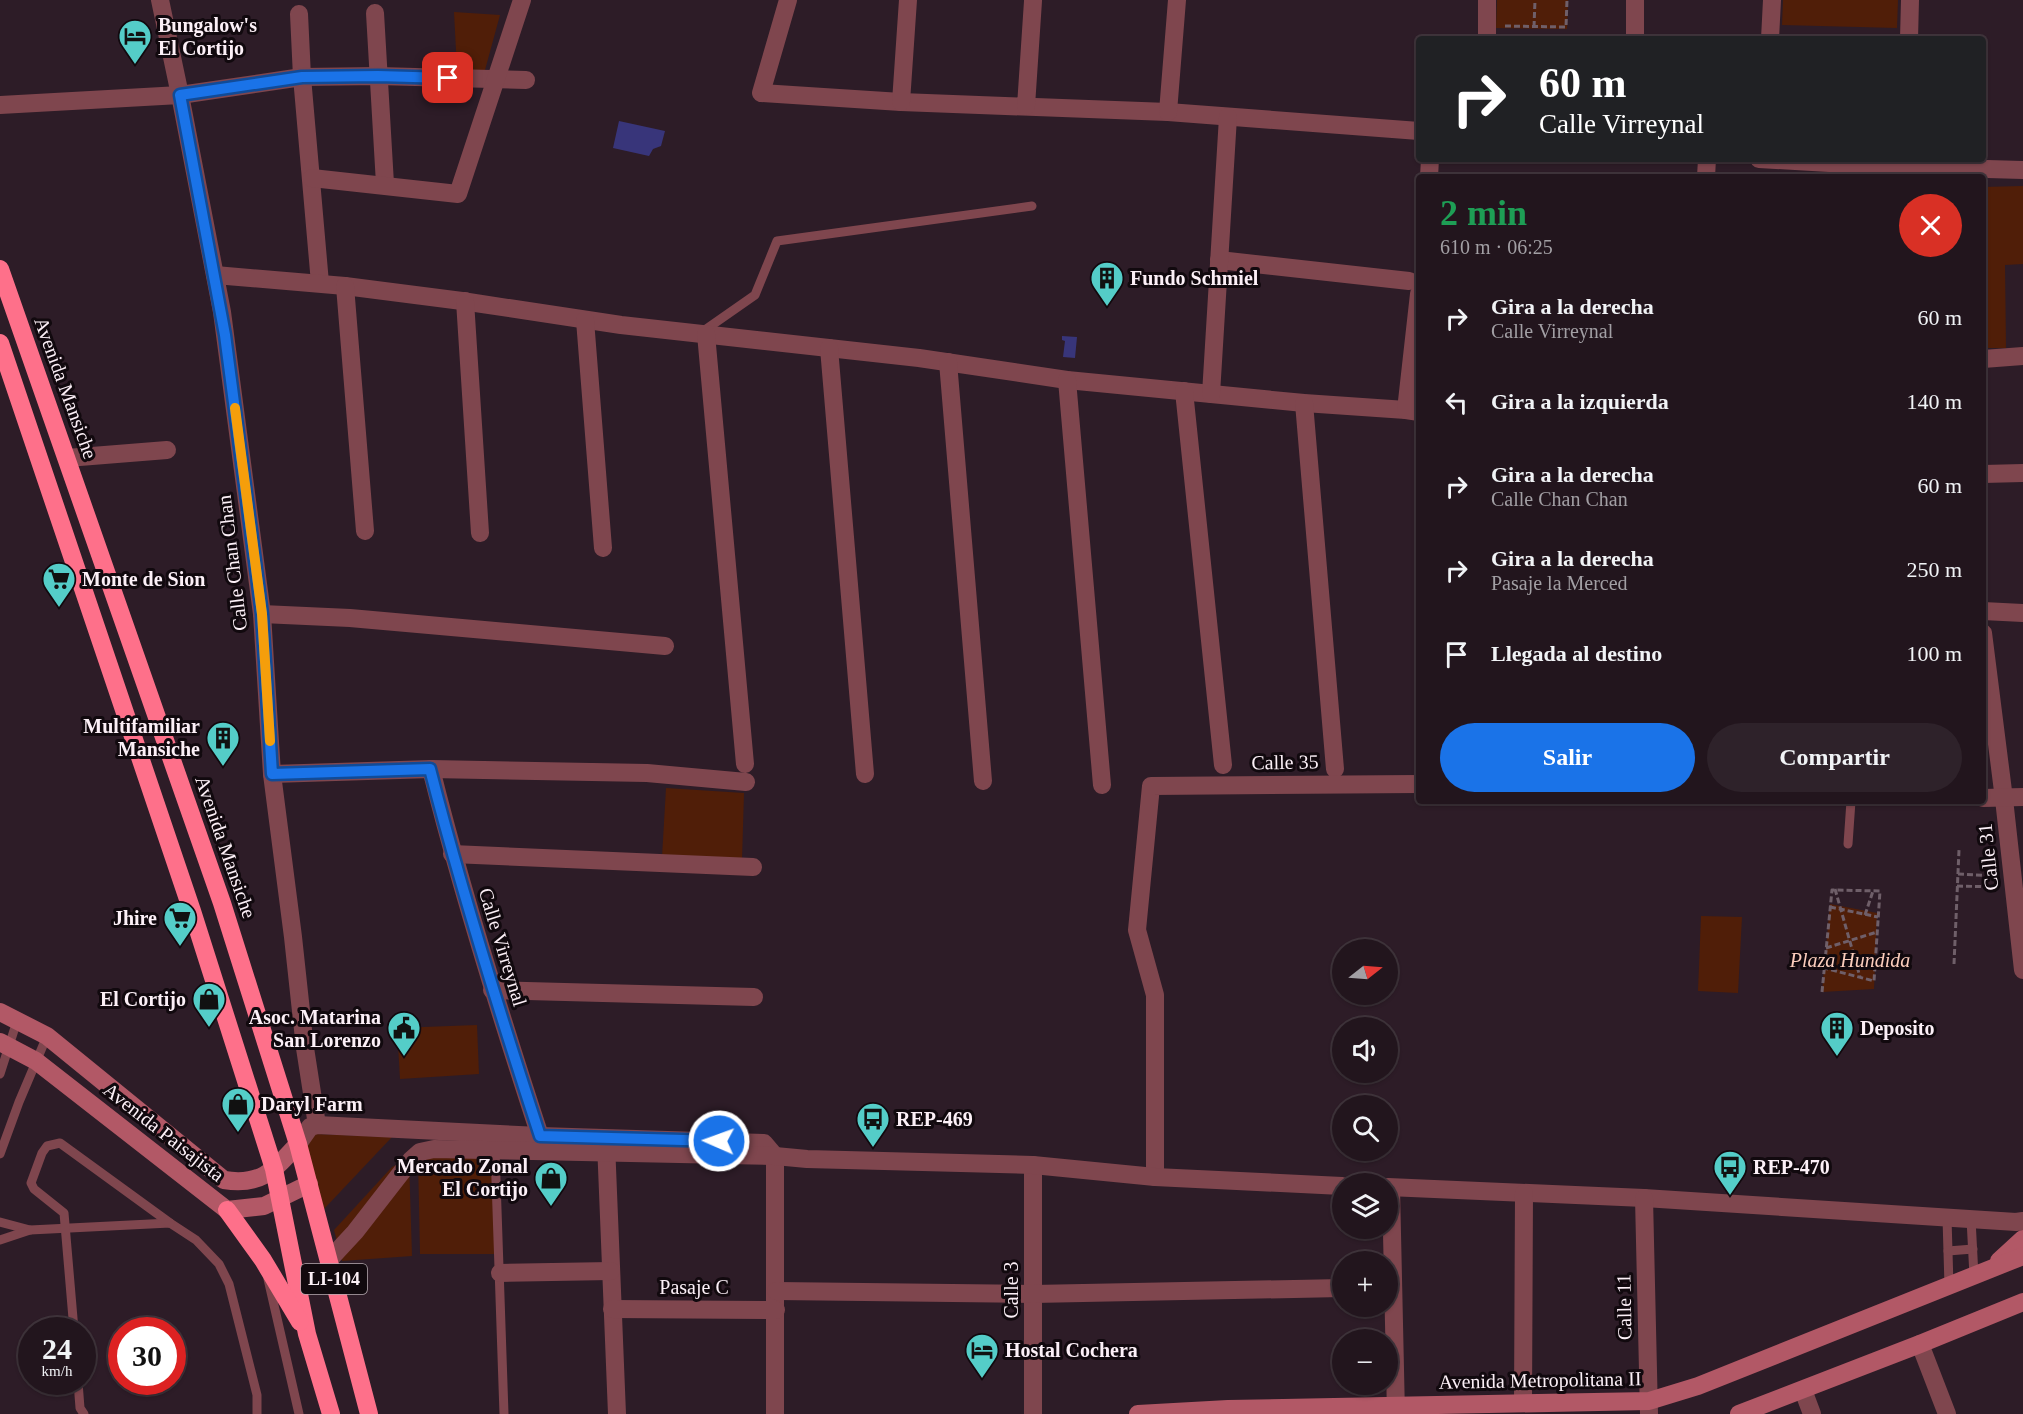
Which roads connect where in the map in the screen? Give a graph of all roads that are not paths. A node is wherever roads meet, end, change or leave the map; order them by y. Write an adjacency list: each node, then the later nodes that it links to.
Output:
1 (160, 0): 21 (street, Calle Chan Chan)
2 (522, 0): 19 (street)
3 (788, 0): 22 (street)
4 (908, 0): 22 (street)
5 (1177, 0): 25 (street)
6 (1487, 0): 13 (street)
7 (1635, 0): 14 (street)
8 (1772, 0): 15 (street)
9 (1910, 0): 16 (street)
10 (1034, 1): 24 (street)
11 (375, 13): 17 (street)
12 (299, 14): 18 (street)
13 (1492, 33)
14 (1635, 36)
15 (1770, 36)
16 (1909, 36)
17 (378, 76): 18 (street); 19 (street); 33 (street)
18 (302, 77): 21 (street); 32 (street)
19 (495, 79): 20 (street); 33 (street)
20 (526, 80)
21 (180, 95): 23 (street); 37 (street, Calle Chan Chan)
22 (901, 102): 24 (street)
23 (0, 105)
24 (1026, 106): 25 (street)
25 (1168, 112): 26 (street)
26 (1228, 117): 27 (street); 35 (street)
27 (1416, 131)
28 (1792, 162): 31 (street)
29 (1907, 163): 30 (street); 31 (street)
30 (2023, 170)
31 (1880, 172)
32 (312, 178): 33 (street); 38 (street)
33 (385, 184)
34 (1032, 206): 43 (lane)
35 (1219, 260): 40 (street); 51 (street)
36 (0, 269): 54 (highway, Avenida Mansiche / LI-104)
37 (215, 275): 38 (street); 65 (street, Calle Chan Chan)
38 (320, 283): 39 (street)
39 (345, 286): 41 (street); 60 (street)
40 (1414, 288): 53 (street)
41 (465, 301): 42 (street); 61 (street)
42 (585, 320): 43 (street); 62 (street)
43 (703, 334): 45 (street); 71 (street)
44 (0, 343): 55 (highway, LI-104)
45 (829, 348): 48 (street); 74 (street)
46 (2023, 356): 47 (street)
47 (1986, 358)
48 (948, 362): 49 (street); 75 (street)
49 (1067, 380): 50 (street); 76 (street)
50 (1184, 391): 51 (street); 70 (street)
51 (1211, 394): 52 (street)
52 (1304, 404): 53 (street); 72 (street)
53 (1413, 411)
54 (52, 415): 55 (highway); 57 (highway, Avenida Mansiche / LI-104)
55 (28, 423): 69 (highway, LI-104)
56 (167, 450): 57 (street)
57 (67, 458): 67 (highway, Avenida Mansiche / LI-104)
58 (2023, 473): 59 (street)
59 (1986, 474)
60 (366, 531)
61 (480, 533)
62 (603, 548)
63 (1986, 611): 64 (street)
64 (2023, 613)
65 (262, 614): 66 (street); 73 (street, Calle Chan Chan)
66 (665, 646)
67 (136, 657): 69 (highway); 85 (highway, Avenida Mansiche / LI-104)
68 (1986, 657): 80 (street, Calle 31)
69 (110, 666): 86 (highway, LI-104)
70 (1223, 765)
71 (430, 769): 73 (street); 83 (street, Calle Virreynal)
72 (1335, 769)
73 (272, 774): 97 (street, Calle Chan Chan)
74 (865, 774)
75 (983, 781)
76 (1102, 784)
77 (1416, 784): 106 (street, Calle 35)
78 (2023, 797): 80 (street)
79 (1986, 798): 80 (street)
80 (2004, 799): 87 (street, Calle 31)
81 (1851, 804): 82 (lane)
82 (1848, 844)
83 (452, 854): 84 (street); 89 (street, Calle Virreynal)
84 (753, 867)
85 (222, 903): 86 (highway); 99 (highway, Avenida Mansiche / LI-104)
86 (192, 911): 105 (highway, LI-104)
87 (2021, 938): 88 (street, Calle 31)
88 (2023, 970)
89 (492, 990): 90 (street); 98 (street, Calle Virreynal)
90 (754, 997)
91 (0, 1012): 92 (main road, Avenida Paisajista)
92 (17, 1021): 93 (main road, Avenida Paisajista); 94 (lane)
93 (48, 1036): 95 (lane); 105 (main road, Avenida Paisajista)
94 (5, 1045): 95 (main road, Avenida Paisajista); 96 (lane)
95 (36, 1061): 102 (lane); 113 (main road, Avenida Paisajista)
96 (0, 1074)
97 (317, 1125): 98 (street); 99 (street)
98 (540, 1136): 100 (street)
99 (298, 1144): 105 (main road, Avenida Paisajista); 107 (highway, Avenida Mansiche / LI-104)
100 (606, 1146): 101 (street); 103 (street); 128 (street)
101 (495, 1151): 127 (street); 129 (lane)
102 (0, 1154)
103 (775, 1156): 104 (street); 133 (street)
104 (1033, 1165): 106 (street); 134 (street, Calle 3)
105 (274, 1169): 111 (highway, LI-104)
106 (1155, 1177): 108 (street)
107 (309, 1184): 111 (main road, Avenida Paisajista); 127 (highway, Avenida Mansiche / LI-104)
108 (1332, 1185)
109 (1398, 1187): 110 (street)
110 (1524, 1193): 112 (street); 144 (street)
111 (281, 1198): 113 (main road, Avenida Paisajista); 140 (highway, LI-104)
112 (1644, 1198): 114 (street); 145 (street, Calle 11)
113 (227, 1210): 126 (highway)
114 (1947, 1218): 115 (street); 124 (lane)
115 (1971, 1219): 116 (street); 123 (lane)
116 (2023, 1221)
117 (0, 1222): 120 (lane)
118 (170, 1223): 119 (lane); 119 (lane); 148 (lane)
119 (66, 1228): 120 (lane); 138 (lane)
120 (30, 1230): 122 (lane)
121 (2023, 1239): 130 (main road)
122 (0, 1240)
123 (1972, 1248): 124 (lane); 130 (lane)
124 (1948, 1251): 131 (lane)
125 (2023, 1256): 130 (main road, Avenida Metropolitana II)
126 (264, 1260): 140 (highway); 149 (lane)
127 (329, 1260): 151 (highway, Avenida Mansiche / LI-104)
128 (611, 1271): 129 (street); 136 (street)
129 (500, 1273): 152 (lane)
130 (1981, 1273): 131 (main road, Avenida Metropolitana II)
131 (1949, 1286): 145 (main road, Avenida Metropolitana II)
132 (1332, 1288): 134 (street)
133 (776, 1292): 134 (street); 137 (street)
134 (1033, 1294): 155 (street, Calle 3)
135 (2023, 1302): 141 (main road)
136 (612, 1309): 137 (street, Pasaje C); 153 (street)
137 (776, 1310): 154 (street)
138 (73, 1317)
139 (1392, 1317): 146 (street)
140 (307, 1334): 150 (highway, LI-104)
141 (1920, 1344): 142 (main road); 159 (street)
142 (1803, 1390): 157 (main road); 158 (street)
143 (79, 1395): 147 (lane)
144 (1523, 1403): 145 (main road, Avenida Metropolitana II); 146 (main road, Avenida Metropolitana II)
145 (1649, 1407)
146 (1396, 1410): 156 (main road, Avenida Metropolitana II)
147 (84, 1414)
148 (257, 1414)
149 (299, 1414)
150 (331, 1414)
151 (369, 1414)
152 (504, 1414)
153 (617, 1414)
154 (775, 1414)
155 (1034, 1414)
156 (1138, 1414)
157 (1739, 1414)
158 (1812, 1414)
159 (1947, 1414)

